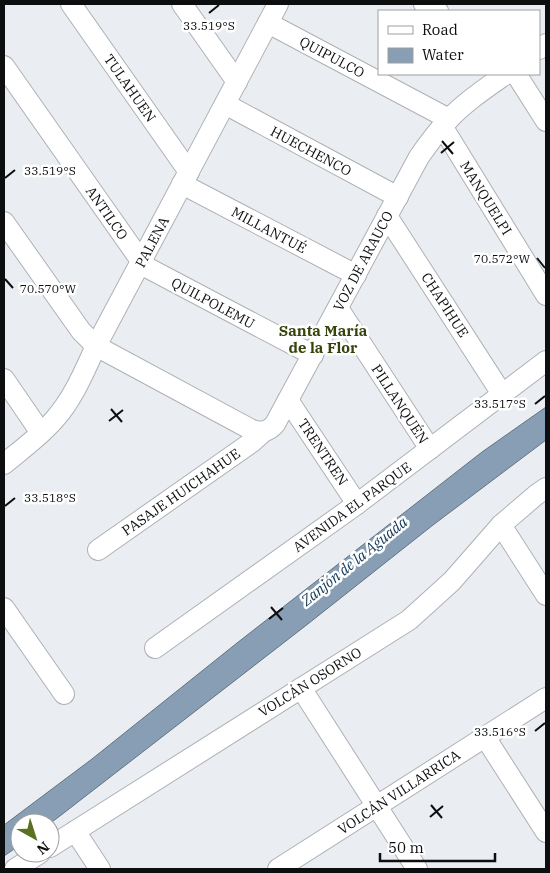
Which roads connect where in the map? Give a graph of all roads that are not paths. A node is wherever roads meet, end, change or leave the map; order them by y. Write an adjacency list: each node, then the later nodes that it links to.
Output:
1 (71, 4): 14 (street, TULAHUEN)
2 (182, 4): 10 (street)
3 (278, 4): 6 (street, PALENA)
4 (424, 4): 5 (street)
5 (436, 10)
6 (268, 23): 10 (street, PALENA); 13 (street, QUIPULCO)
7 (4, 66): 18 (street, ANTILCO)
8 (505, 75): 13 (street, VOZ DE ARAUCO)
9 (517, 75): 12 (street)
10 (237, 82): 11 (street, PALENA)
11 (225, 104): 14 (street, PALENA); 15 (street, HUECHENCO)
12 (546, 122)
13 (446, 123): 15 (street, VOZ DE ARAUCO); 20 (street, MANQUELPI)
14 (186, 178): 18 (street, PALENA); 19 (street, MILLANTUÉ)
15 (398, 197): 16 (street, VOZ DE ARAUCO)
16 (387, 216): 19 (street, VOZ DE ARAUCO); 26 (street, CHAPIHUE)
17 (4, 222): 22 (street)
18 (141, 261): 22 (street, PALENA); 23 (street, QUILPOLEMU)
19 (356, 276): 21 (street, VOZ DE ARAUCO)
20 (546, 295)
21 (338, 308): 23 (street, VOZ DE ARAUCO); 30 (street, PILLANQUÉN)
22 (96, 346): 28 (street); 29 (street, PALENA)
23 (312, 355): 27 (street, VOZ DE ARAUCO)
24 (546, 361): 26 (street, AVENIDA EL PARQUE)
25 (4, 379): 29 (street)
26 (502, 394): 30 (street, AVENIDA EL PARQUE)
27 (288, 400): 28 (street, VOZ DE ARAUCO); 33 (street, TRENTREN)
28 (263, 432): 35 (street, PASAJE HUICHAHUE)
29 (41, 433): 31 (street, PALENA)
30 (430, 449): 33 (street, AVENIDA EL PARQUE)
31 (4, 464)
32 (546, 488): 34 (street, VOLCÁN OSORNO)
33 (357, 504): 38 (street, AVENIDA EL PARQUE)
34 (501, 524): 36 (street); 39 (street, VOLCÁN OSORNO)
35 (98, 550)
36 (546, 596)
37 (4, 608): 40 (street)
38 (155, 648)
39 (301, 688): 43 (street); 44 (street, VOLCÁN OSORNO)
40 (64, 694)
41 (546, 698): 42 (street, VOLCÁN VILLARRICA)
42 (485, 737): 43 (street, VOLCÁN VILLARRICA); 45 (street)
43 (377, 806): 48 (street, VOLCÁN VILLARRICA); 49 (street)
44 (75, 831): 46 (street, VOLCÁN OSORNO); 47 (street)
45 (546, 832)
46 (60, 841)
47 (100, 869)
48 (278, 869)
49 (417, 869)

